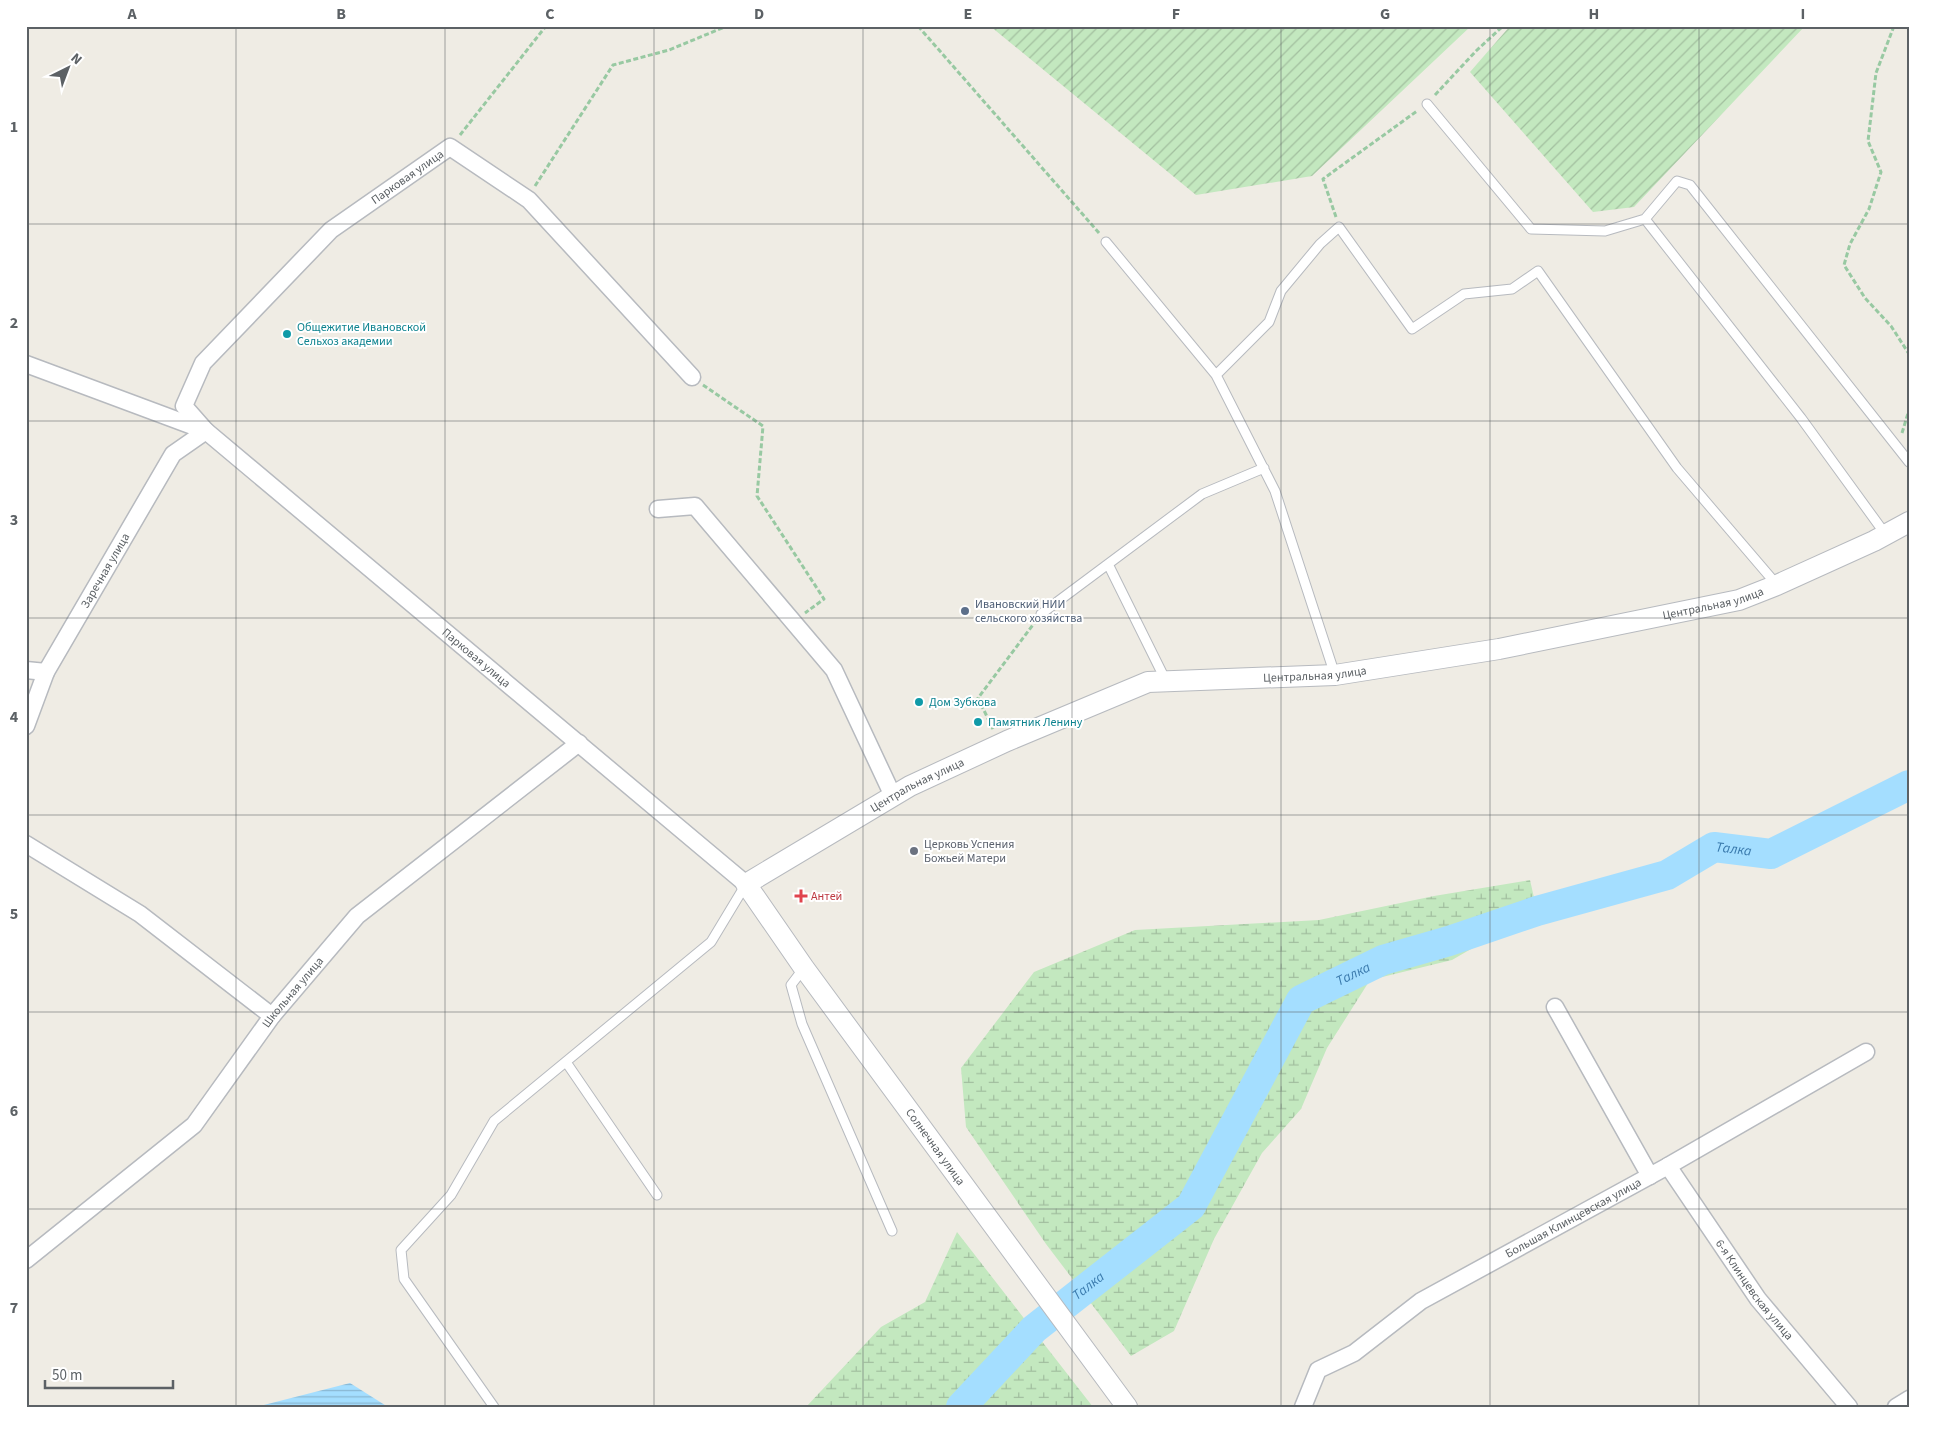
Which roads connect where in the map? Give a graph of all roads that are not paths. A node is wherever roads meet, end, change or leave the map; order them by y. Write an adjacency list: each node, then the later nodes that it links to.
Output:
1 (1427, 104): 2 (lane)
2 (1645, 219): 8 (lane); 12 (lane)
3 (1106, 242): 5 (lane)
4 (26, 364): 7 (street, Парковая улица)
5 (1216, 375): 9 (lane); 14 (lane)
6 (692, 377): 7 (street, Парковая улица)
7 (206, 432): 17 (street, Заречная улица); 21 (street, Парковая улица)
8 (1909, 462)
9 (1264, 468): 13 (lane); 18 (lane)
10 (658, 509): 22 (street)
11 (1909, 522): 12 (street, Центральная улица)
12 (1886, 535): 14 (street, Центральная улица)
13 (1108, 564): 15 (lane); 19 (lane)
14 (1778, 585): 18 (street, Центральная улица)
15 (1041, 614)
16 (26, 670): 17 (street)
17 (46, 672): 20 (street, Заречная улица)
18 (1335, 675): 19 (street, Центральная улица)
19 (1166, 681): 22 (street, Центральная улица)
20 (26, 726)
21 (579, 743): 24 (street, Парковая улица); 27 (street, Школьная улица)
22 (893, 796): 24 (street, Центральная улица)
23 (26, 844): 27 (street)
24 (746, 884): 25 (street, Солнечная улица); 29 (lane)
25 (804, 968): 33 (lane); 37 (street, Солнечная улица)
26 (1555, 1007): 31 (street)
27 (272, 1016): 34 (street, Школьная улица)
28 (1866, 1052): 30 (street, Большая Клинцевская улица)
29 (566, 1062): 32 (lane); 36 (lane)
30 (1668, 1166): 31 (street, Большая Клинцевская улица); 39 (street, 6-я Клинцевская улица)
31 (1650, 1176): 38 (street, Большая Клинцевская улица)
32 (656, 1195)
33 (892, 1231)
34 (26, 1260)
35 (1909, 1399): 40 (street)
36 (494, 1407)
37 (1126, 1407)
38 (1303, 1407)
39 (1849, 1407)
40 (1896, 1407)

